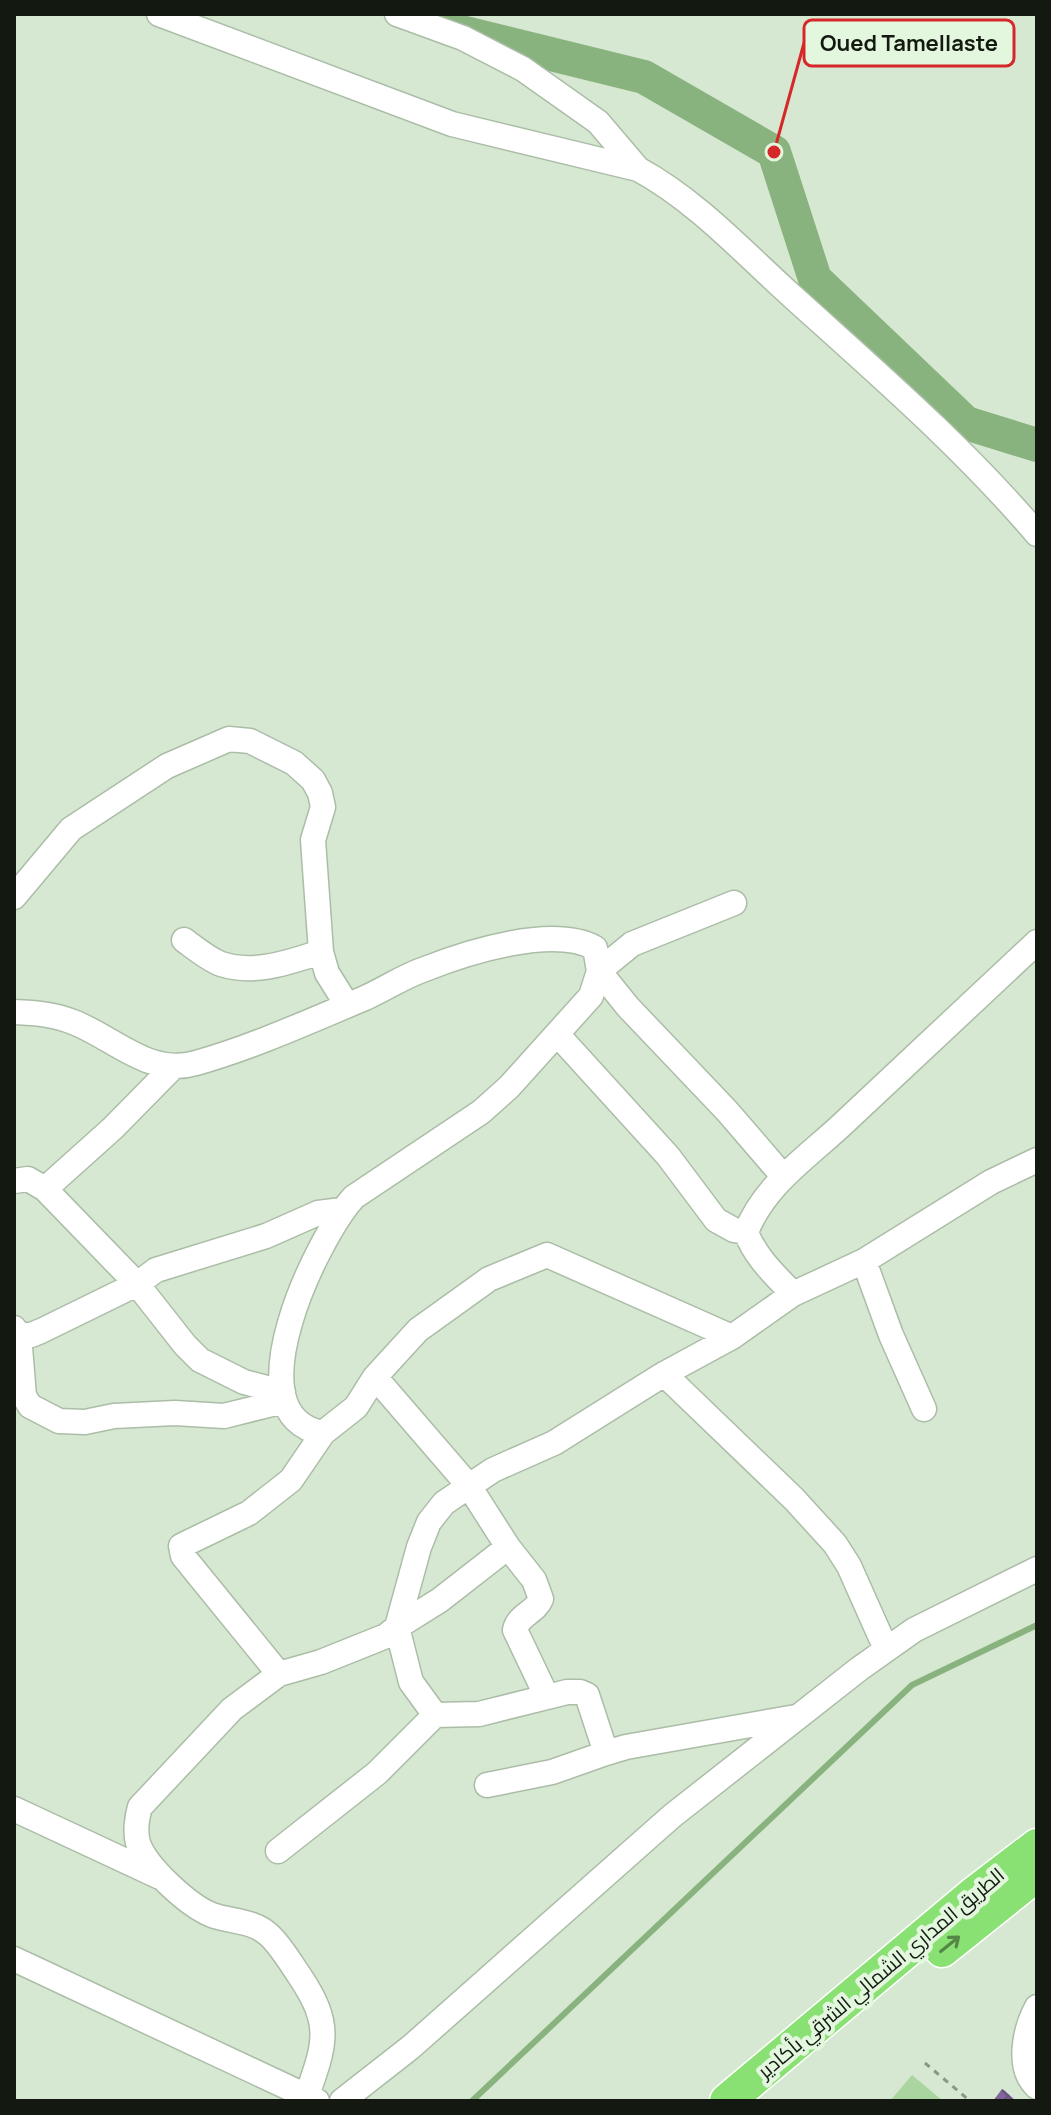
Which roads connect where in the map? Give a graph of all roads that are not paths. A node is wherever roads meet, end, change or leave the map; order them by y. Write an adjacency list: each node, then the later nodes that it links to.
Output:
1 (159, 14): 3 (street)
2 (397, 14): 3 (street)
3 (638, 169): 4 (street)
4 (1037, 534)
5 (14, 897): 9 (street)
6 (734, 903): 10 (street)
7 (184, 940): 9 (street)
8 (1037, 942): 16 (street)
9 (321, 952): 11 (street)
10 (599, 971): 11 (street); 13 (street); 16 (street)
11 (347, 1005): 14 (street)
12 (14, 1012): 14 (street)
13 (557, 1034): 19 (street); 20 (street)
14 (173, 1067): 18 (street)
15 (1037, 1160): 21 (street)
16 (783, 1176): 20 (street)
17 (14, 1181): 18 (street)
18 (45, 1189): 22 (street)
19 (342, 1210): 22 (street); 28 (street)
20 (746, 1232): 23 (street)
21 (864, 1261): 23 (street); 29 (street)
22 (137, 1284): 24 (street); 28 (street)
23 (793, 1294): 25 (street)
24 (16, 1332): 28 (street)
25 (732, 1337): 26 (street); 27 (street)
26 (664, 1374): 31 (street); 35 (street)
27 (375, 1377): 30 (street); 31 (street)
28 (284, 1396): 30 (street)
29 (924, 1409)
30 (323, 1433): 36 (street)
31 (469, 1486): 32 (street); 34 (street)
32 (508, 1547): 34 (street); 37 (street)
33 (1037, 1569): 35 (street)
34 (397, 1627): 36 (street); 38 (street)
35 (886, 1649): 39 (street)
36 (279, 1674): 46 (street)
37 (547, 1697): 38 (street); 40 (street)
38 (435, 1715): 44 (street)
39 (799, 1716): 40 (street); 51 (street)
40 (606, 1753): 41 (street)
41 (487, 1785)
42 (14, 1809): 46 (street)
43 (1037, 1846): 52 (highway, الطريق المداري الشمالي الشرقي بأكادير)
44 (278, 1851)
45 (1037, 1874): 53 (highway, الطريق المداري الشمالي الشرقي بأكادير, one-way to 45)
46 (160, 1877): 50 (street)
47 (14, 1959): 50 (street)
48 (1037, 2007): 49 (street)
49 (1037, 2087)
50 (312, 2098)
51 (342, 2101)
52 (727, 2101)
53 (760, 2101)

